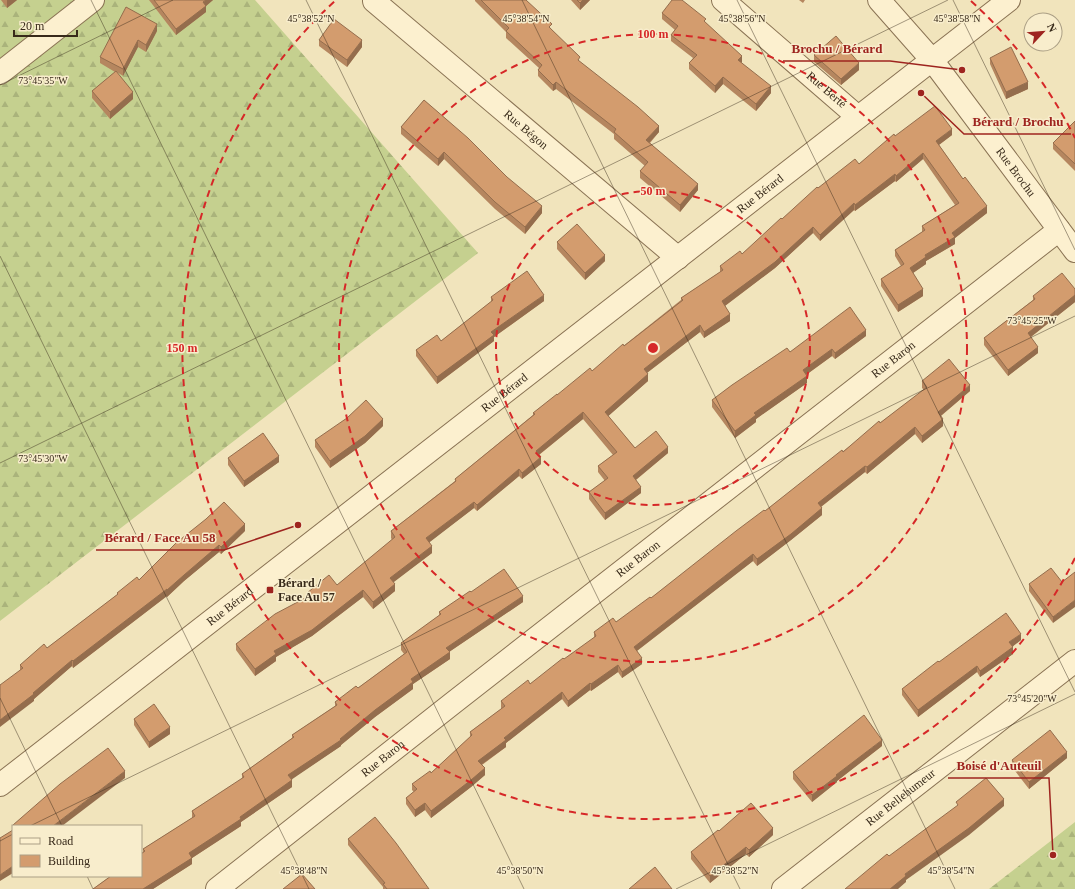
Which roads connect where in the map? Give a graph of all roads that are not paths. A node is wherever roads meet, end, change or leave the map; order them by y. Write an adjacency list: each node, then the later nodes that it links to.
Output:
1 (93, 0): 7 (street)
2 (723, 0): 8 (street, Rue Berté)
3 (879, 0): 6 (street, Rue Brochu)
4 (1009, 0): 6 (street, Rue Bérard)
5 (374, 1): 11 (street, Rue Bégon)
6 (932, 60): 8 (street, Rue Bérard); 9 (street, Rue Brochu)
7 (0, 73)
8 (858, 117): 11 (street, Rue Bérard)
9 (1059, 230): 10 (street, Rue Brochu); 14 (street, Rue Baron)
10 (1075, 251)
11 (678, 258): 13 (street, Rue Bérard)
12 (1075, 661): 15 (street, Rue Bellehumeur)
13 (0, 785)
14 (217, 889)
15 (783, 889)

